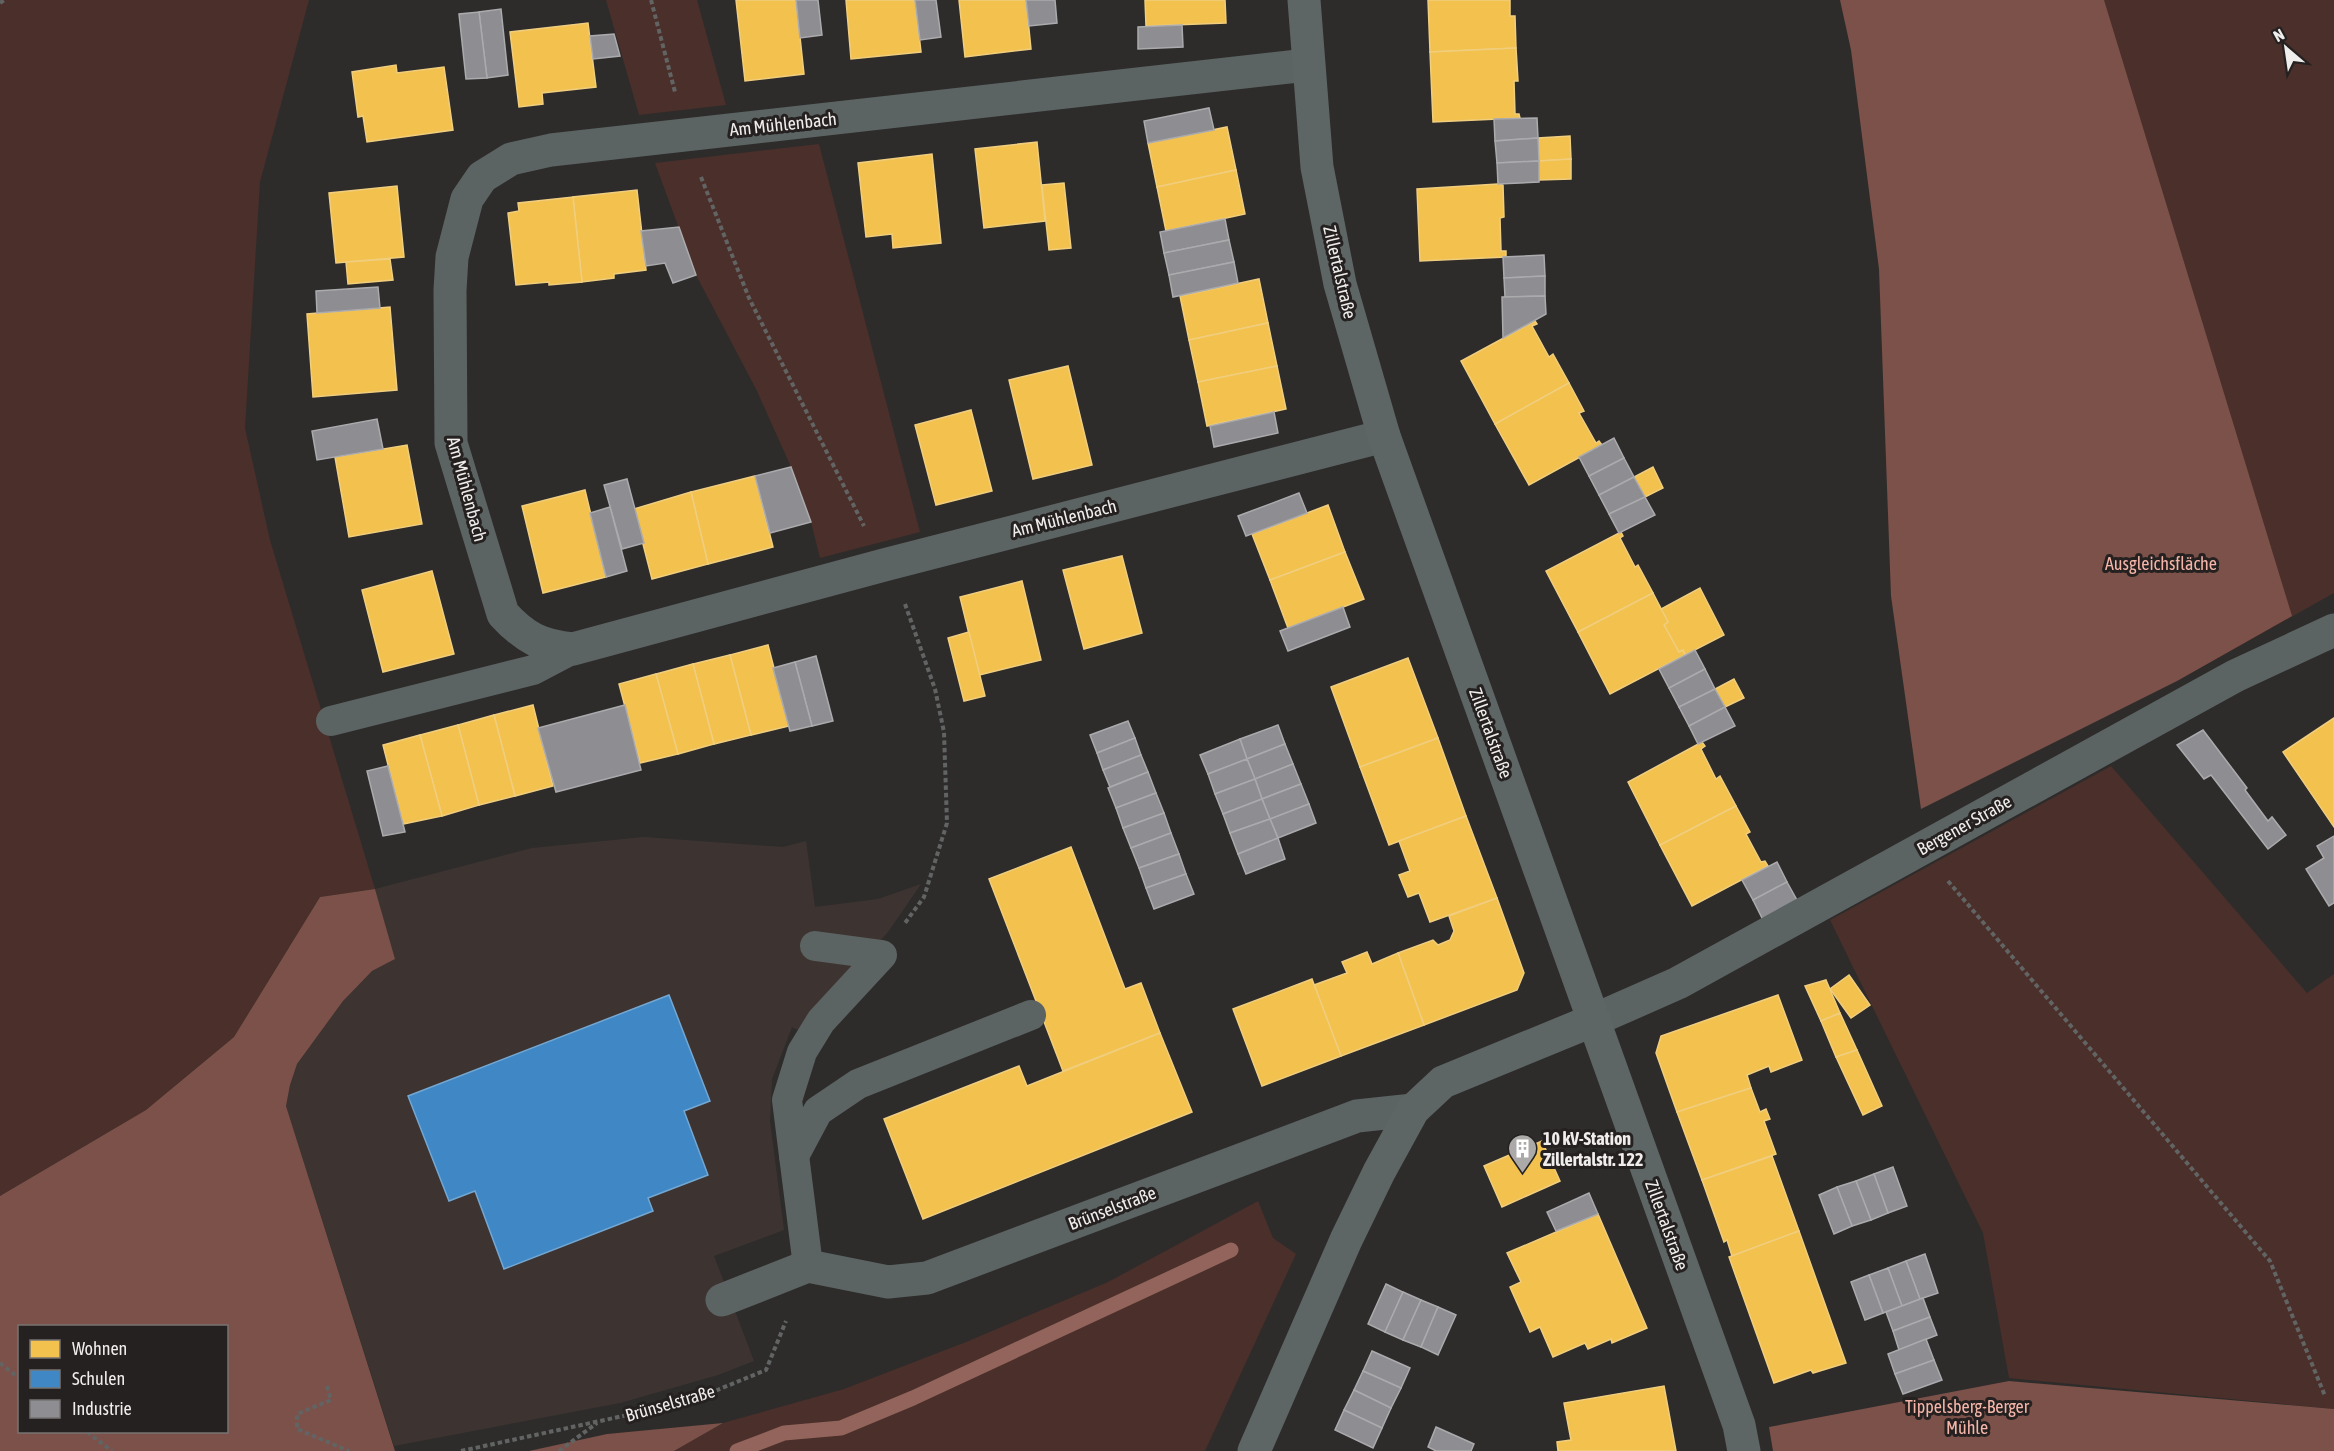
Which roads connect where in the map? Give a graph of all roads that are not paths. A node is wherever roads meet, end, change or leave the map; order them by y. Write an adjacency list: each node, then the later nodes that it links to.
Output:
1 (1304, 0): 2 (street, Zillertalstraße)
2 (1307, 65): 3 (street, Zillertalstraße); 5 (street, Am Mühlenbach)
3 (1383, 436): 5 (street, Am Mühlenbach); 9 (street, Zillertalstraße)
4 (2334, 630): 9 (street, Bergener Straße)
5 (573, 649): 6 (lane)
6 (331, 721)
7 (815, 946): 11 (lane)
8 (1031, 1015): 11 (lane)
9 (1594, 1020): 10 (street); 15 (street, Zillertalstraße)
10 (1413, 1110): 12 (street, Brünselstraße); 14 (street)
11 (794, 1156): 12 (lane)
12 (808, 1266): 13 (street)
13 (722, 1300)
14 (1254, 1451)
15 (1744, 1451)

